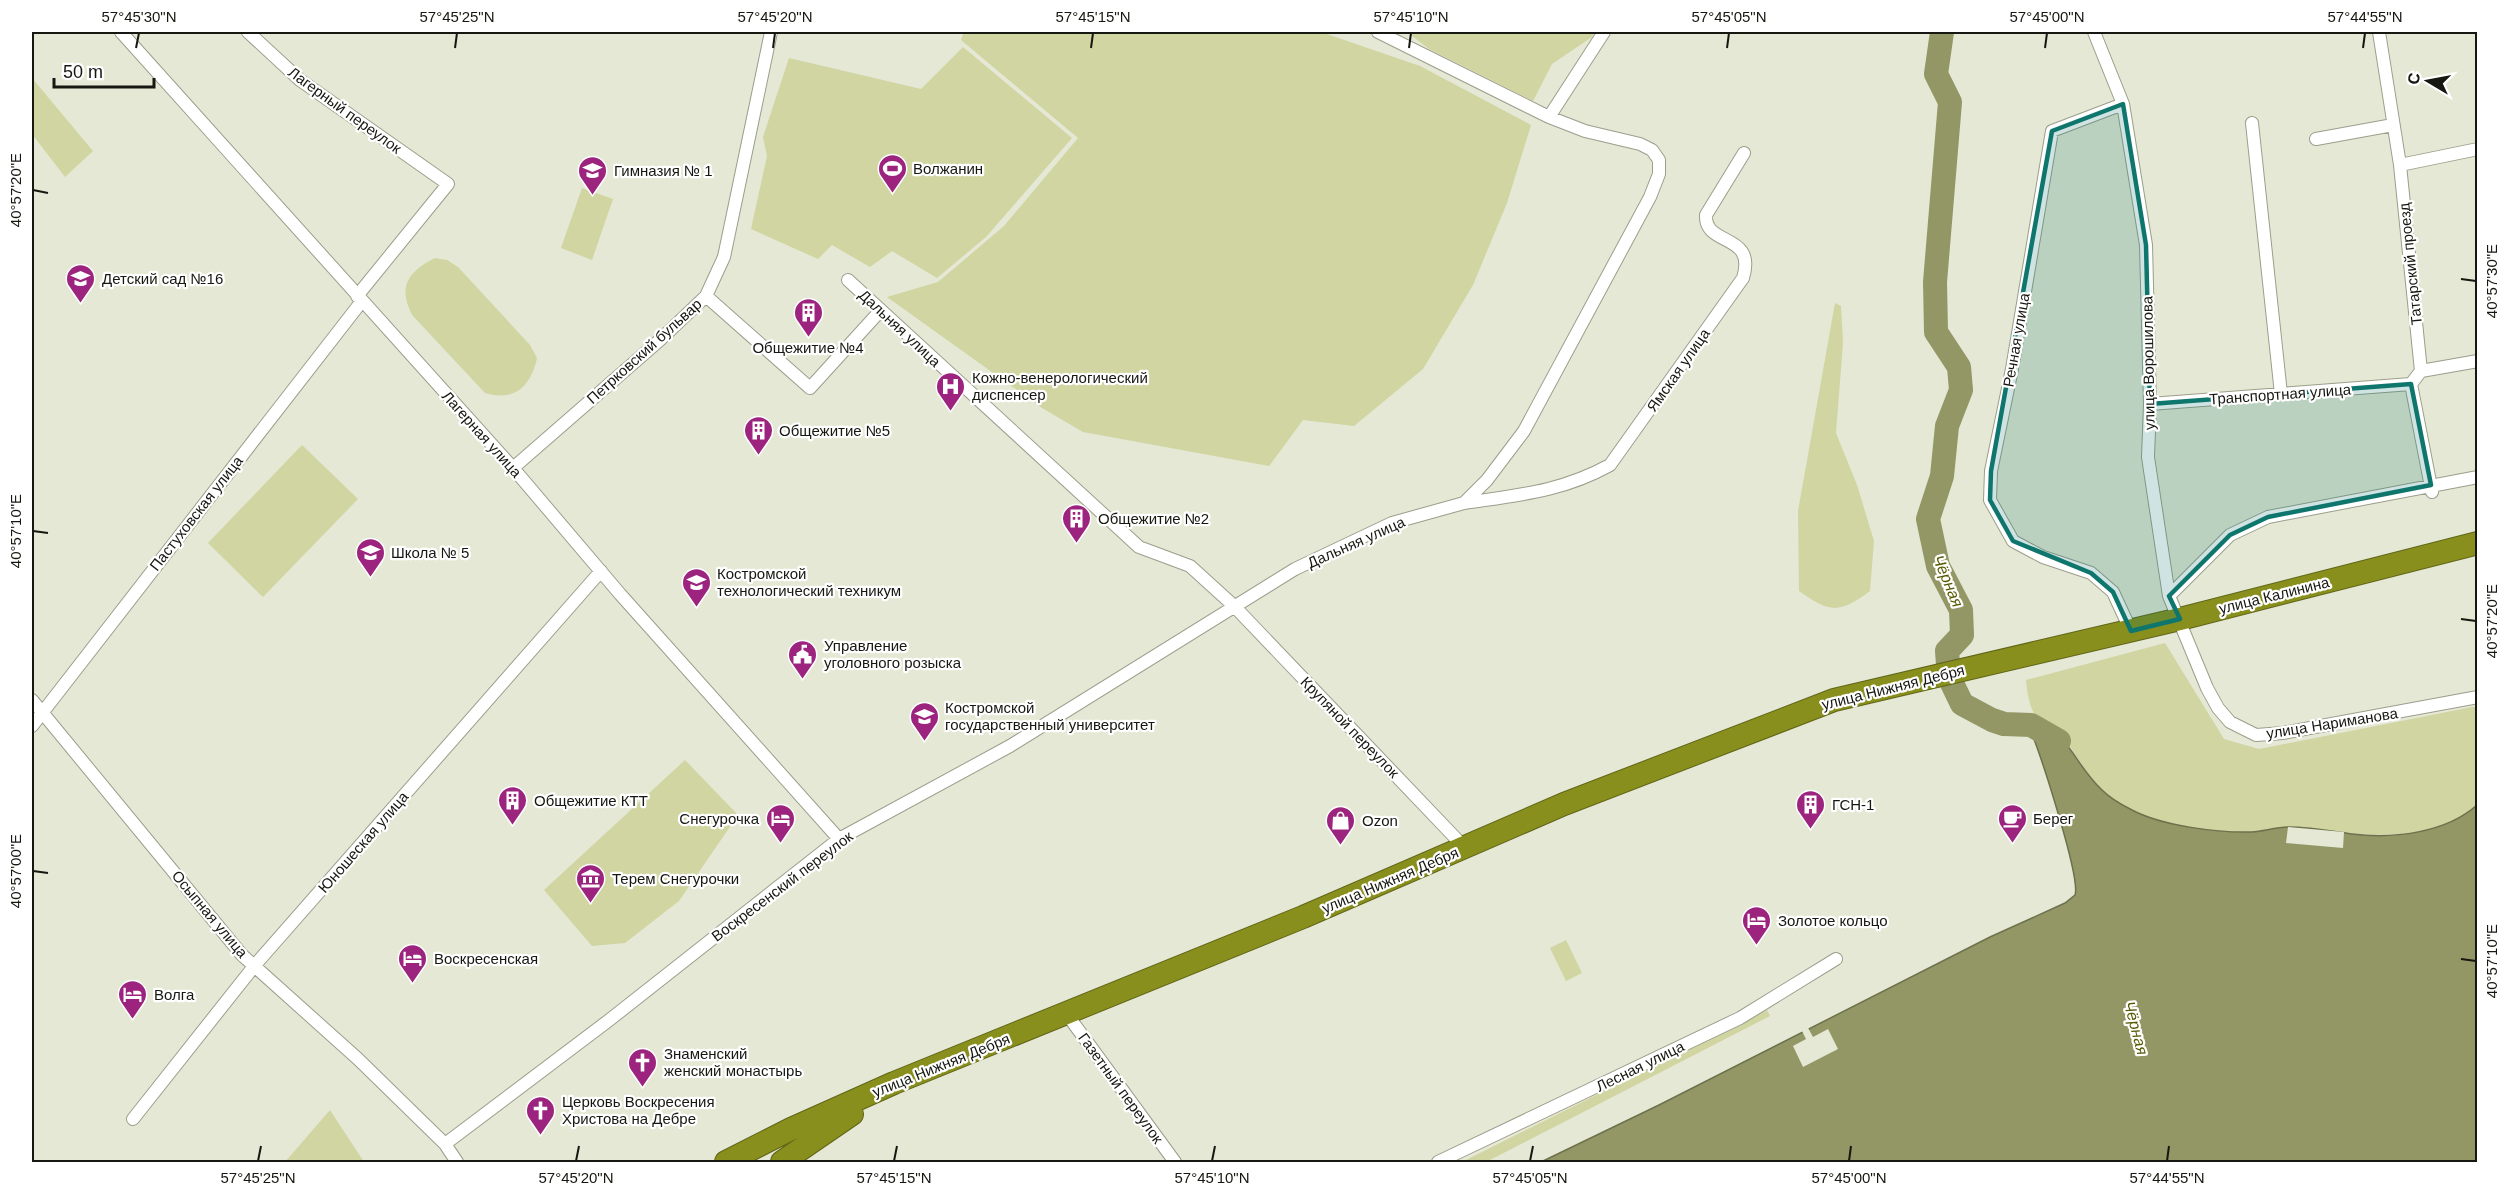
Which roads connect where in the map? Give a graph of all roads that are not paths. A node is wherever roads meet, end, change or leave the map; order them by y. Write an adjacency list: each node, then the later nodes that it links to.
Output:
1 (121, 32): 19 (street, Лагерная улица)
2 (248, 32): 16 (street, Лагерный переулок)
3 (771, 32): 18 (street, Петрковский бульвар)
4 (1378, 32): 9 (street, Дальняя улица)
5 (1604, 32): 9 (street)
6 (2094, 32): 8 (street)
7 (2379, 32): 11 (street, Татарский проезд)
8 (2123, 104): 25 (street, улица Ворошилова); 35 (street, Речная улица)
9 (1549, 117): 29 (street, Дальняя улица)
10 (2252, 123): 24 (street)
11 (2393, 124): 12 (street); 15 (street, Татарский проезд)
12 (2316, 139)
13 (2478, 149): 15 (street)
14 (1744, 153): 29 (street, Ямская улица)
15 (2400, 165): 22 (street, Татарский проезд)
16 (448, 184): 19 (street, Пастуховская улица)
17 (848, 280): 20 (street, Дальняя улица)
18 (705, 296): 20 (street); 26 (street, Петрковский бульвар)
19 (359, 299): 26 (street, Лагерная улица); 39 (street, Пастуховская улица)
20 (881, 310): 33 (street, Дальняя улица)
21 (2478, 361): 22 (street)
22 (2421, 371): 23 (street)
23 (2411, 384): 24 (street, Транспортная улица); 28 (street)
24 (2282, 394): 25 (street, Транспортная улица)
25 (2150, 404): 32 (street, улица Ворошилова)
26 (513, 468): 31 (street, Лагерная улица)
27 (2478, 477): 28 (street)
28 (2431, 489): 32 (street)
29 (1464, 503): 33 (street, Дальняя улица)
30 (2478, 543): 34 (highway, улица Калинина)
31 (601, 571): 41 (street, Лагерная улица); 44 (street, Юношеская улица)
32 (2169, 596): 34 (street, улица Ворошилова)
33 (1234, 606): 41 (street, Воскресенский переулок); 42 (street, Крупяной переулок)
34 (2180, 619): 35 (highway, улица Калинина); 37 (street, улица Нариманова)
35 (2131, 631): 36 (highway, улица Калинина)
36 (2070, 645): 42 (highway, улица Нижняя Дебря)
37 (2478, 697)
38 (32, 700): 39 (street, Осыпная улица)
39 (42, 713): 40 (street, Пастуховская улица); 44 (street, Осыпная улица)
40 (32, 726)
41 (839, 839): 48 (street, Воскресенский переулок)
42 (1465, 848): 45 (highway, улица Нижняя Дебря)
43 (1836, 959): 53 (street, Лесная улица)
44 (255, 965): 47 (street, Юношеская улица); 48 (street, Осыпная улица)
45 (1066, 1013): 46 (highway, улица Нижняя Дебря); 52 (street, Газетный переулок)
46 (894, 1083): 50 (highway, улица Нижняя Дебря); 51 (highway)
47 (133, 1119)
48 (445, 1144): 49 (street, Осыпная улица)
49 (457, 1162)
50 (726, 1162)
51 (782, 1162)
52 (1175, 1162)
53 (1438, 1162)

